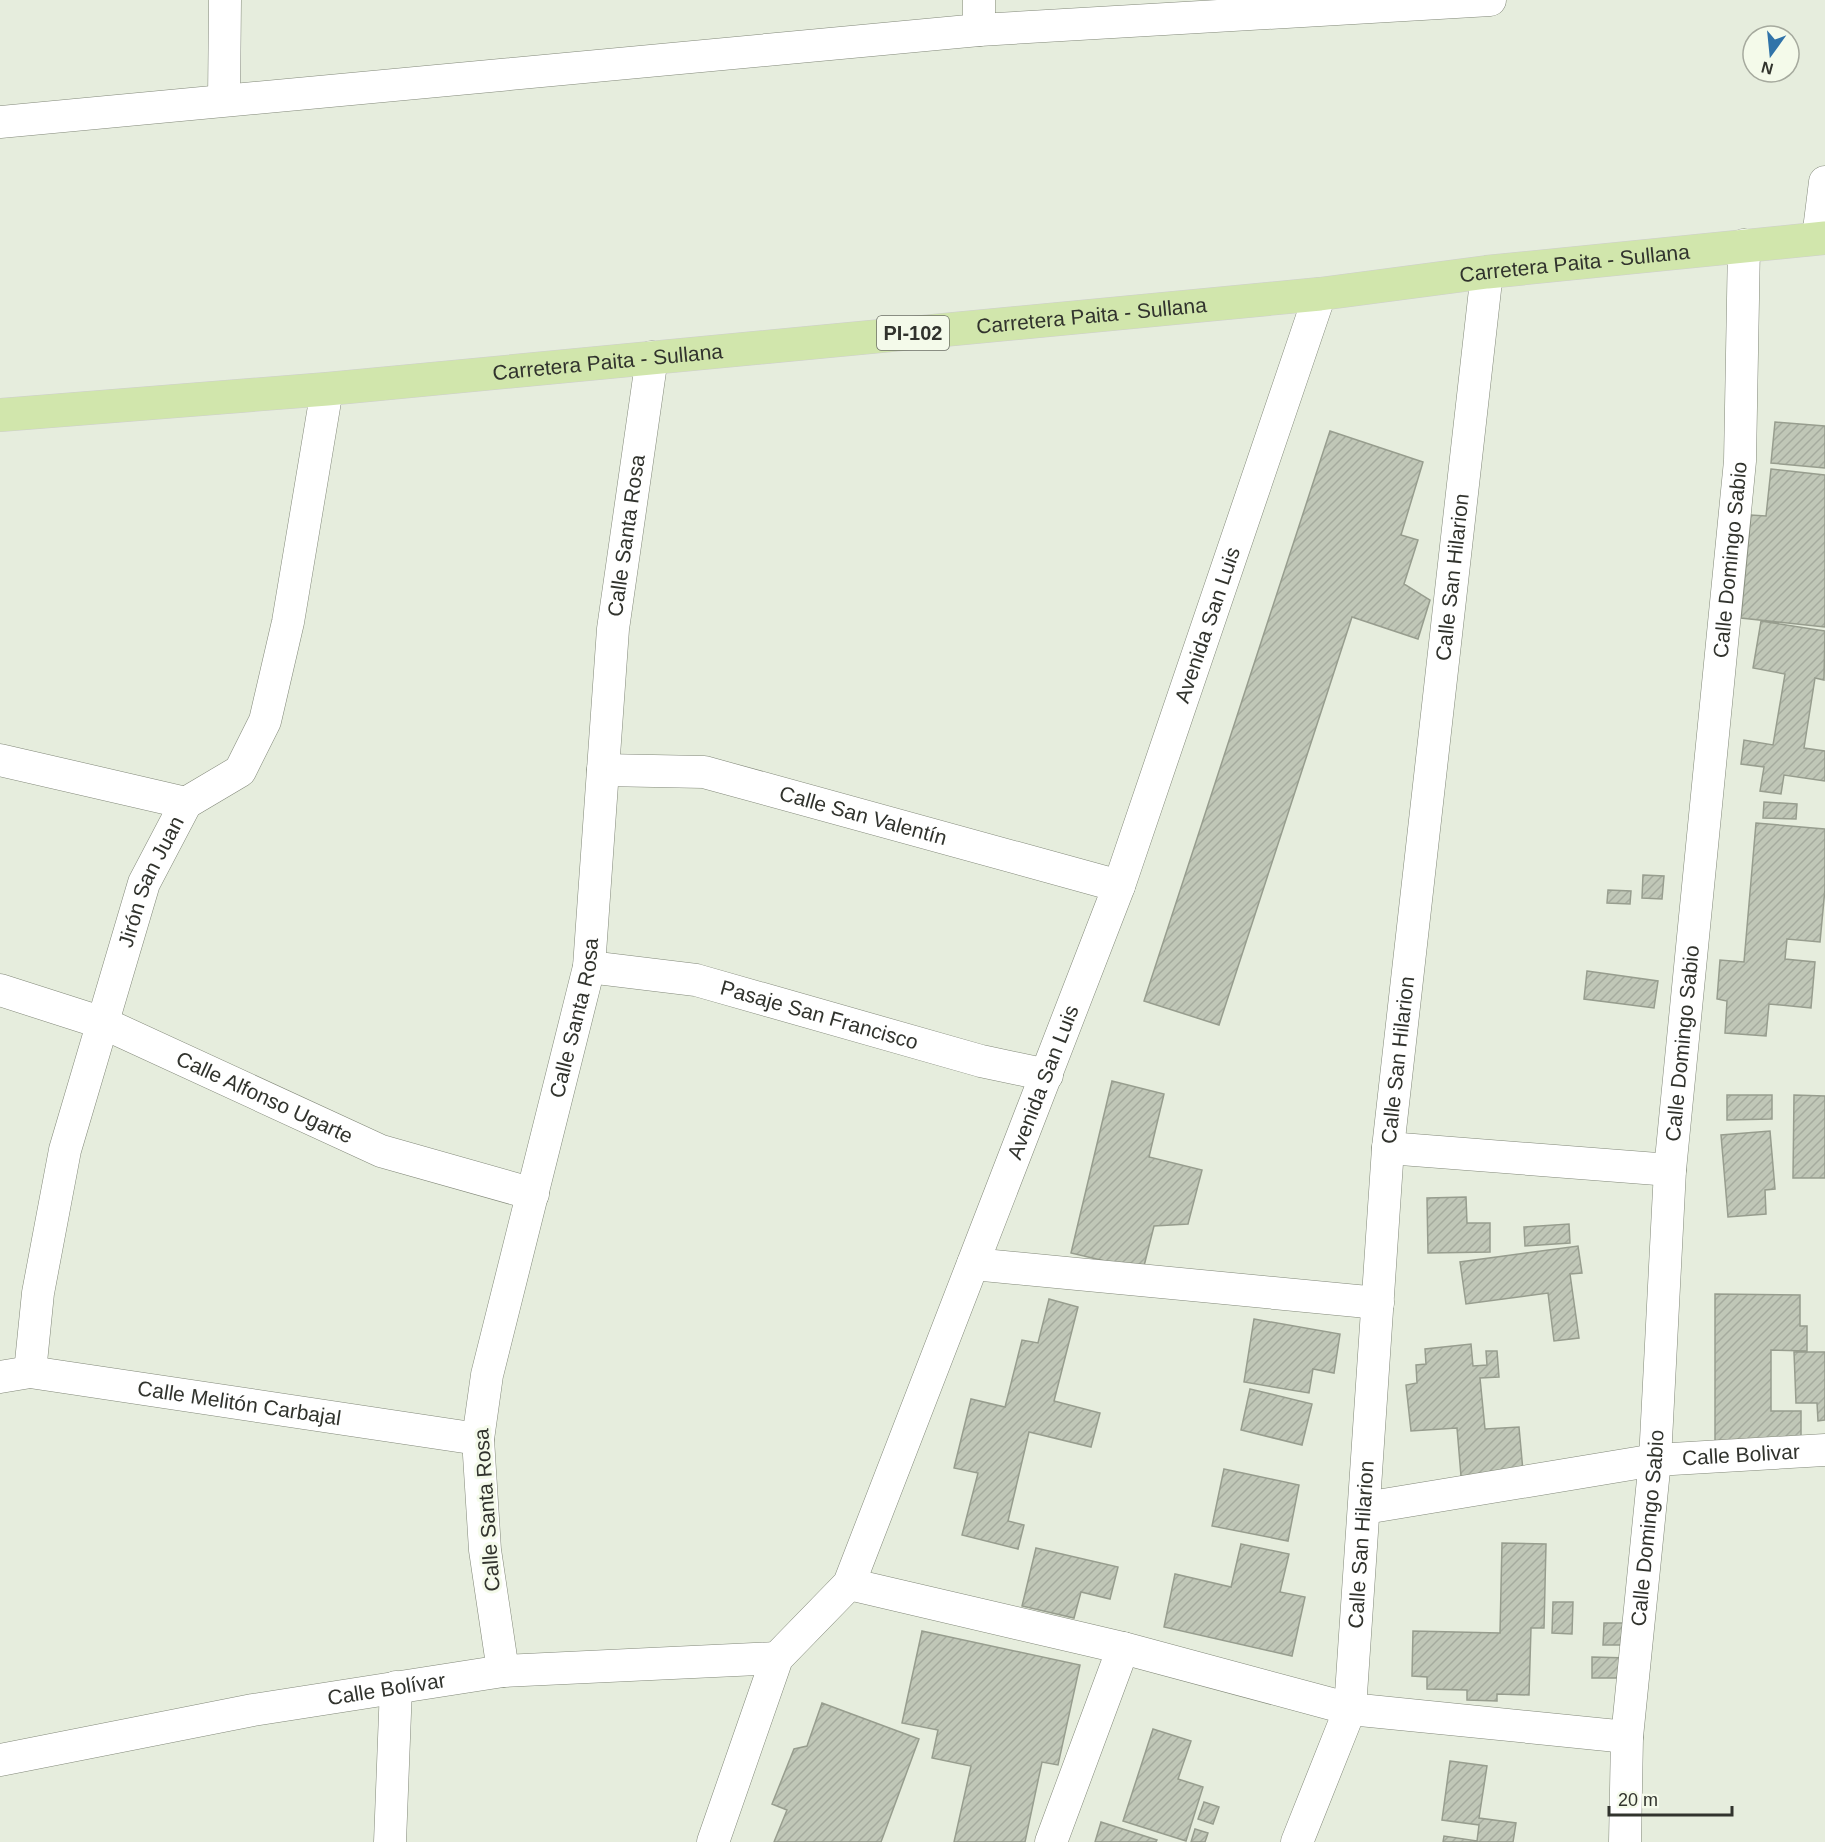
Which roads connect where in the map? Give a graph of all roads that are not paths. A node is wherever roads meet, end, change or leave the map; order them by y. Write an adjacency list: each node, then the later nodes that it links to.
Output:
1 (225, 0): 4 (street)
2 (1490, 0): 3 (street)
3 (979, 15): 4 (street)
4 (224, 100): 5 (street)
5 (0, 122)
6 (1825, 182): 7 (street)
7 (1822, 238): 8 (main road, Carretera Paita - Sullana / PI-102)
8 (1744, 245): 9 (main road, Carretera Paita - Sullana / PI-102); 23 (street, Calle Domingo Sabio)
9 (1487, 272): 10 (main road, Carretera Paita - Sullana / PI-102); 22 (street, Calle San Hilarion)
10 (1320, 294): 11 (main road, Carretera Paita - Sullana / PI-102); 17 (street, Avenida San Luis)
11 (652, 357): 12 (main road, Carretera Paita - Sullana / PI-102); 15 (street, Calle Santa Rosa)
12 (327, 388): 13 (main road, Carretera Paita - Sullana / PI-102); 16 (street, Jirón San Juan)
13 (0, 415)
14 (0, 760): 16 (street)
15 (603, 770): 17 (street, Calle San Valentín); 18 (street, Calle Santa Rosa)
16 (186, 803): 20 (street, Jirón San Juan)
17 (1119, 886): 21 (street, Avenida San Luis)
18 (589, 967): 21 (street, Pasaje San Francisco); 24 (street, Calle Santa Rosa)
19 (0, 990): 20 (street, Calle Alfonso Ugarte)
20 (103, 1023): 24 (street, Calle Alfonso Ugarte); 27 (street, Jirón San Juan)
21 (1047, 1075): 25 (street, Avenida San Luis)
22 (1388, 1148): 23 (street); 26 (street, Calle San Hilarion)
23 (1670, 1170): 30 (street, Calle Domingo Sabio)
24 (533, 1194): 28 (street, Calle Santa Rosa)
25 (973, 1264): 26 (street); 32 (street, Avenida San Luis)
26 (1378, 1303): 31 (street, Calle San Hilarion)
27 (15, 1374): 28 (street, Calle Melitón Carbajal)
28 (478, 1439): 35 (street, Calle Santa Rosa)
29 (1825, 1450): 30 (street, Calle Bolivar)
30 (1655, 1460): 31 (street, Calle Bolivar); 38 (street, Calle Domingo Sabio)
31 (1365, 1508): 37 (street, Calle San Hilarion)
32 (849, 1584): 33 (street); 34 (street, Avenida San Luis)
33 (1123, 1648): 37 (street); 42 (street)
34 (777, 1658): 35 (street, Calle Bolívar); 41 (street, Avenida San Luis)
35 (503, 1671): 36 (street, Calle Bolívar)
36 (396, 1687): 39 (street, Calle Bolívar); 40 (street)
37 (1350, 1709): 38 (street); 43 (street, Calle San Hilarion)
38 (1627, 1737): 44 (street, Calle Domingo Sabio)
39 (0, 1760)
40 (390, 1842)
41 (714, 1842)
42 (1051, 1842)
43 (1297, 1842)
44 (1624, 1842)

